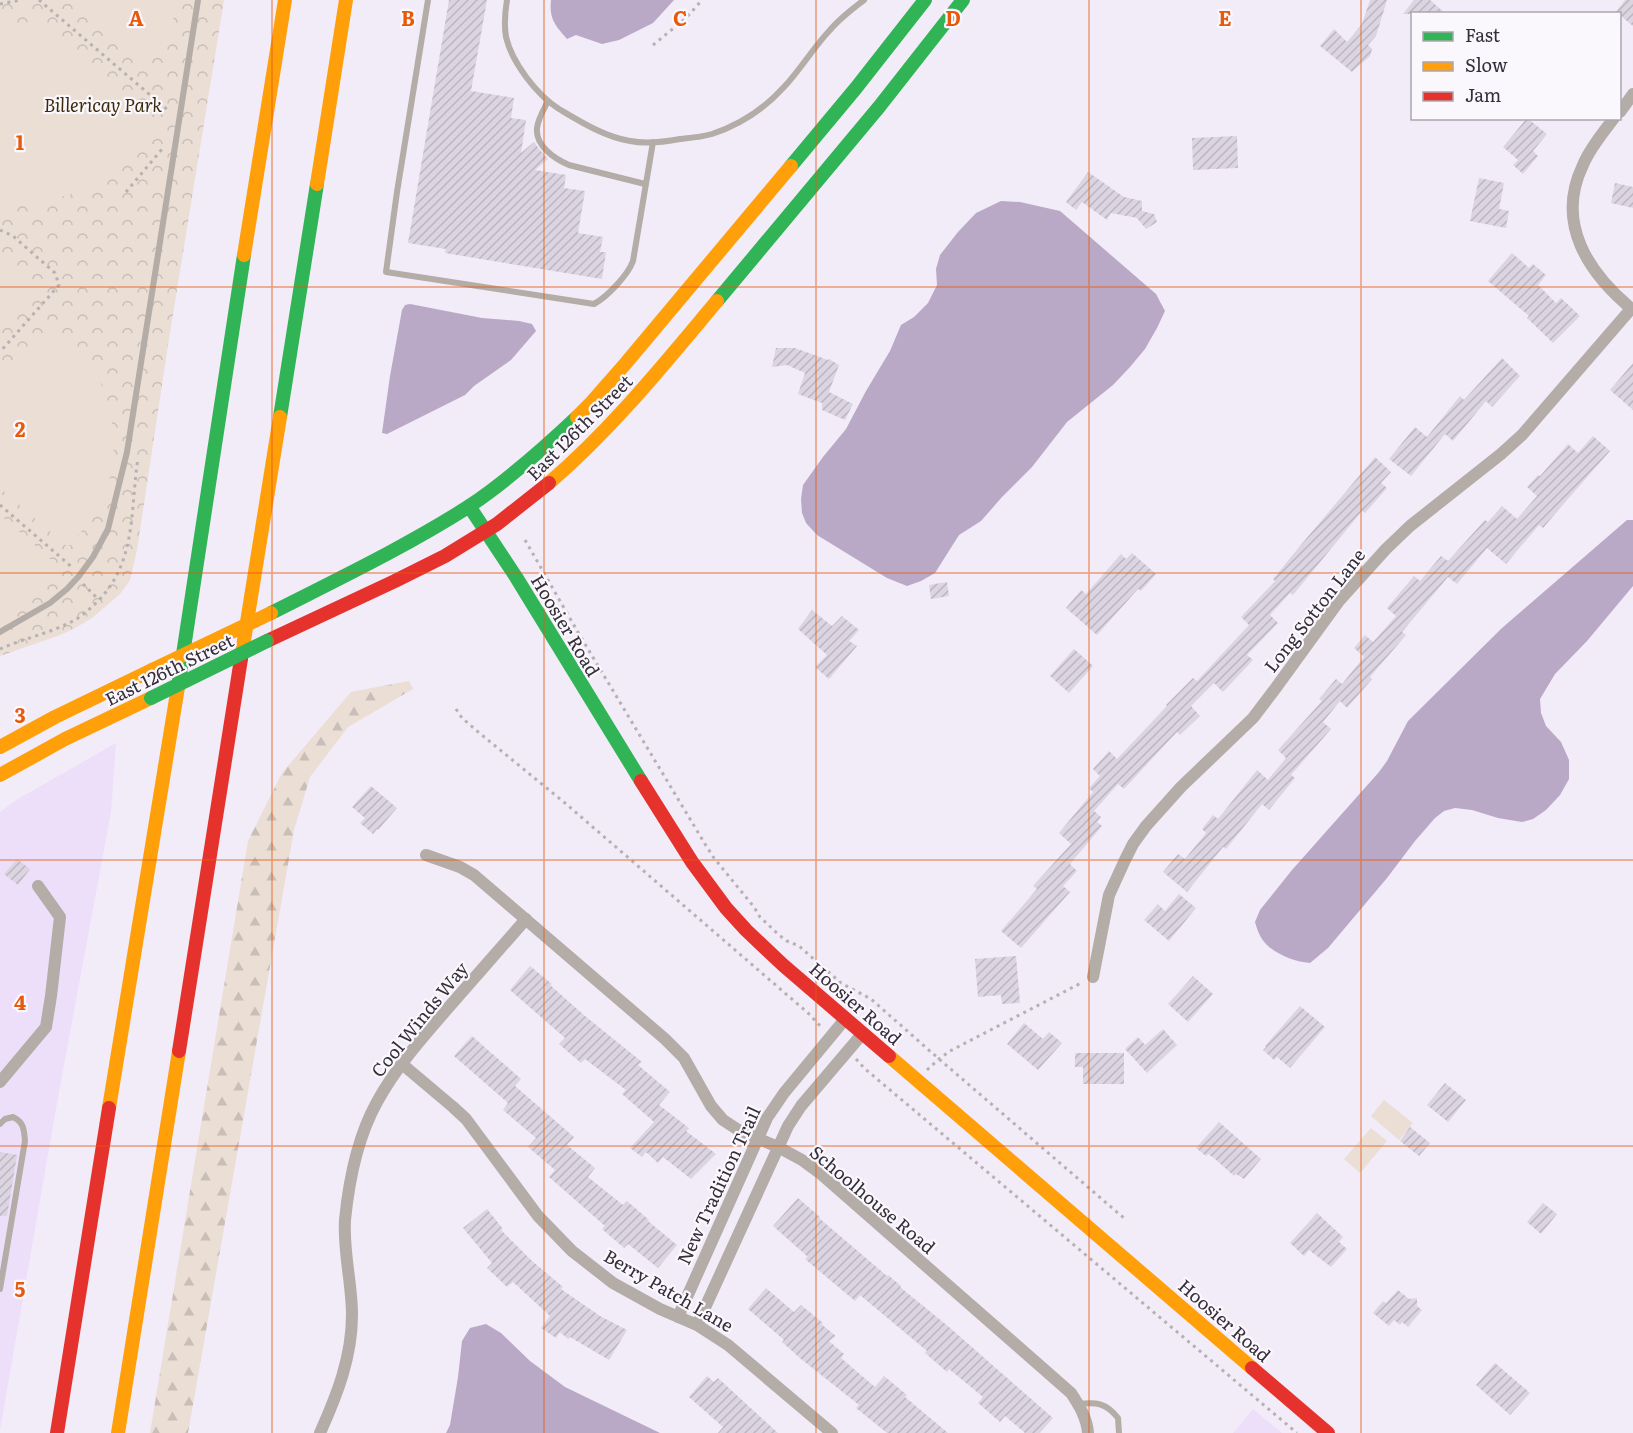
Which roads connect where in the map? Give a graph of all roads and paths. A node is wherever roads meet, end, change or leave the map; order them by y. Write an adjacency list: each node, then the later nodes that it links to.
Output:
1 (21, 0): 12 (path)
2 (39, 0): 18 (path)
3 (198, 0): 30 (lane)
4 (285, 0): 56 (main road)
5 (346, 0): 57 (main road)
6 (428, 0): 21 (lane)
7 (507, 0): 15 (lane)
8 (702, 0): 13 (path)
9 (864, 0): 20 (lane)
10 (925, 0): 27 (main road, East 126th Street)
11 (963, 0): 28 (main road, East 126th Street)
12 (0, 4)
13 (653, 45)
14 (1633, 94): 16 (street)
15 (548, 100): 20 (lane); 21 (lane)
16 (1621, 111)
17 (1613, 120): 24 (street)
18 (168, 121)
19 (165, 140): 22 (path)
20 (652, 142): 21 (lane)
21 (645, 184)
22 (126, 192)
23 (0, 230): 25 (path)
24 (1632, 309): 39 (street, Long Sotton Lane)
25 (0, 352)
26 (0, 505): 30 (path)
27 (469, 507): 28 (main road, Hoosier Road); 34 (main road, East 126th Street, bridge)
28 (486, 531): 35 (main road, East 126th Street, bridge); 40 (main road, Hoosier Road)
29 (525, 540): 44 (path)
30 (79, 576): 31 (path); 32 (lane)
31 (99, 600)
32 (0, 632)
33 (456, 709): 42 (path)
34 (0, 747)
35 (0, 775)
36 (426, 855): 38 (street, Schoolhouse Road)
37 (38, 886): 47 (street)
38 (526, 919): 45 (street, Cool Winds Way); 49 (street, Schoolhouse Road)
39 (1093, 977): 44 (path)
40 (846, 1018): 41 (main road, Hoosier Road); 42 (street, New Tradition Trail)
41 (863, 1033): 43 (street); 46 (main road, Hoosier Road)
42 (831, 1036): 49 (street, New Tradition Trail)
43 (848, 1051): 50 (street); 62 (path)
44 (939, 1059): 46 (path); 51 (path)
45 (402, 1064): 53 (street, Berry Patch Lane); 58 (street, Cool Winds Way)
46 (917, 1080): 63 (main road, Hoosier Road)
47 (0, 1082)
48 (0, 1124): 52 (lane)
49 (758, 1139): 50 (street, Schoolhouse Road); 53 (street, New Tradition Trail)
50 (778, 1147): 54 (street); 55 (street, Schoolhouse Road)
51 (1125, 1219)
52 (0, 1290)
53 (678, 1317): 54 (street, Berry Patch Lane)
54 (697, 1325): 59 (street, Berry Patch Lane)
55 (1078, 1404): 60 (street, Schoolhouse Road); 61 (lane)
56 (57, 1433)
57 (118, 1433)
58 (320, 1433)
59 (832, 1433)
60 (1088, 1433)
61 (1119, 1433)
62 (1297, 1433)
63 (1328, 1433)

